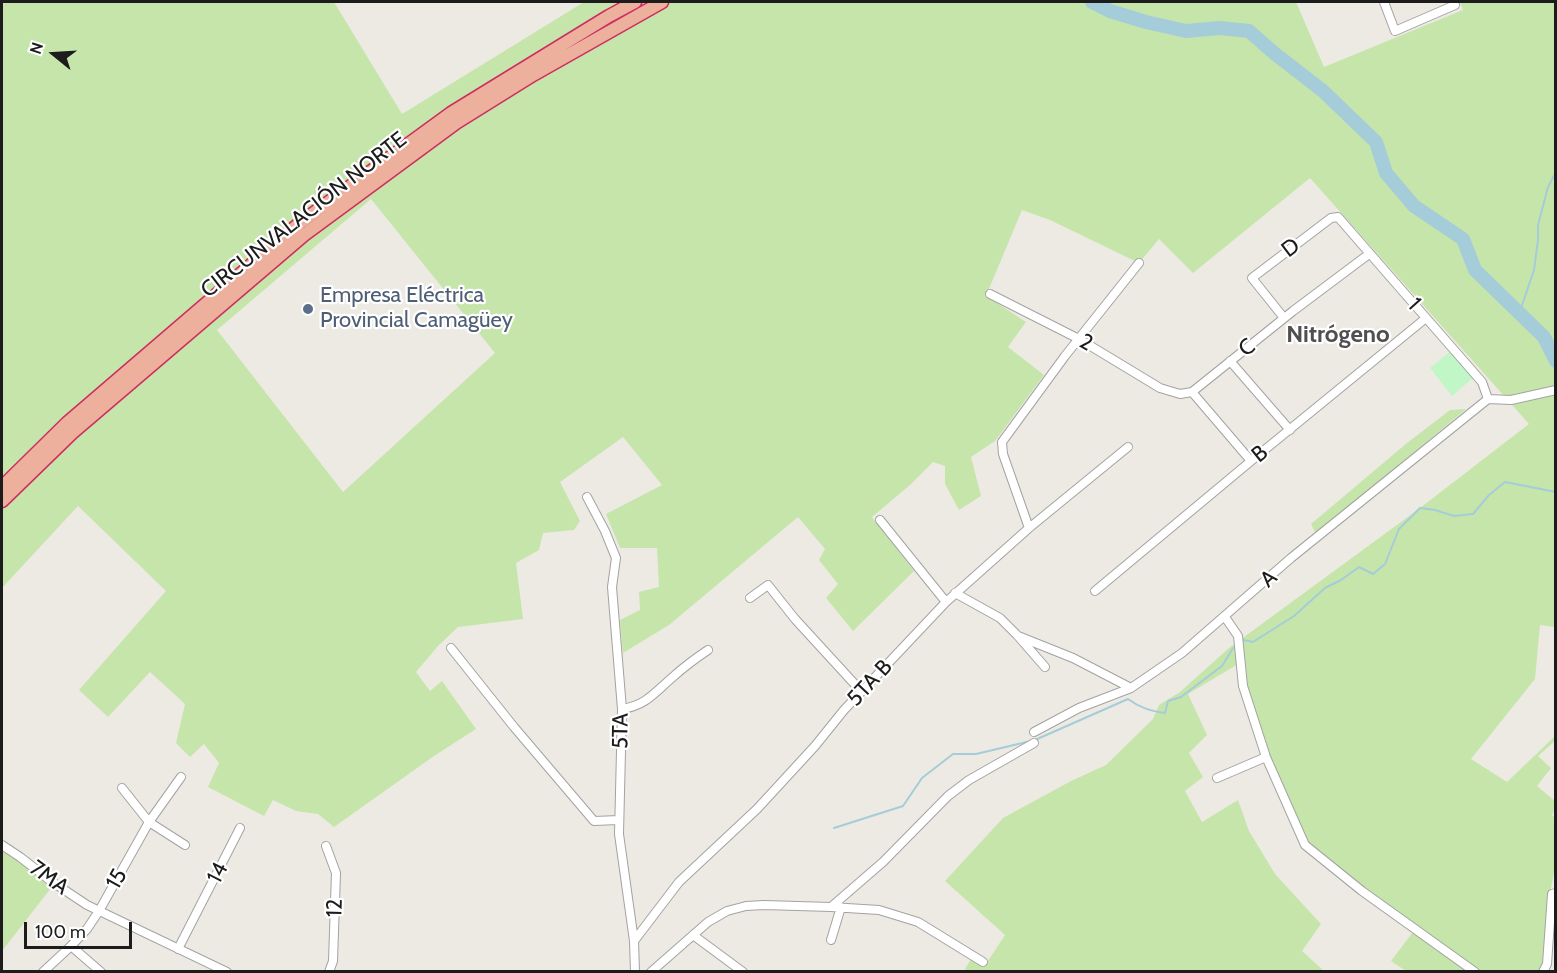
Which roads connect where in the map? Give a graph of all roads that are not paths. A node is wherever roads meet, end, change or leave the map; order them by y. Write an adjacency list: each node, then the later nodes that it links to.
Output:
1 (635, 2): 19 (highway, CIRCUNVALACIÓN NORTE)
2 (662, 2): 21 (highway, CIRCUNVALACIÓN NORTE)
3 (1384, 2): 4 (street)
4 (1454, 3)
5 (1331, 218): 6 (street, 1); 9 (street, D)
6 (1369, 254): 9 (street, C); 10 (street, 1)
7 (1139, 263): 11 (street)
8 (990, 294): 11 (street, 2)
9 (1284, 318): 12 (street, C)
10 (1426, 318): 15 (street, 1); 16 (street, B)
11 (1079, 339): 14 (street, 2); 23 (street)
12 (1230, 361): 14 (street, C); 16 (street)
13 (1556, 390): 15 (street)
14 (1192, 392): 18 (street)
15 (1488, 399): 28 (street, A)
16 (1290, 430): 18 (street, B)
17 (1128, 447): 23 (street, 5TA B)
18 (1251, 461): 24 (street, B)
19 (2, 487)
20 (587, 497): 35 (street, 5TA)
21 (2, 501)
22 (880, 520): 27 (street)
23 (1029, 528): 25 (street, 5TA B)
24 (1095, 591)
25 (955, 593): 27 (street, 5TA B); 29 (street)
26 (750, 598): 34 (street)
27 (946, 602): 34 (street, 5TA B)
28 (1225, 617): 33 (street, A); 38 (street)
29 (1018, 636): 32 (street); 33 (street)
30 (451, 648): 42 (street)
31 (708, 650): 35 (street)
32 (1045, 667)
33 (1131, 688): 36 (street, A)
34 (861, 691): 54 (street, 5TA B)
35 (622, 709): 42 (street, 5TA)
36 (1034, 732)
37 (1034, 743): 49 (street)
38 (1266, 757): 40 (street); 66 (street)
39 (181, 777): 43 (street, 15)
40 (1217, 778)
41 (122, 788): 43 (street)
42 (619, 820): 54 (street, 5TA)
43 (149, 822): 46 (street); 51 (street, 15)
44 (240, 828): 56 (street, 14)
45 (2, 845): 51 (street, 7MA)
46 (185, 845)
47 (326, 846): 62 (street, 12)
48 (1554, 893): 58 (street)
49 (831, 907): 50 (street); 52 (street)
50 (841, 907): 53 (street); 57 (street)
51 (99, 911): 55 (street, 15); 56 (street, 7MA)
52 (693, 935): 64 (street); 65 (street)
53 (831, 940)
54 (634, 941): 63 (street, 5TA)
55 (71, 946): 59 (street, 15); 60 (street)
56 (178, 949): 61 (street, 7MA)
57 (983, 962)
58 (1548, 966)
59 (43, 972)
60 (101, 972)
61 (227, 972)
62 (329, 972)
63 (635, 972)
64 (651, 972)
65 (743, 972)
66 (1475, 972)

